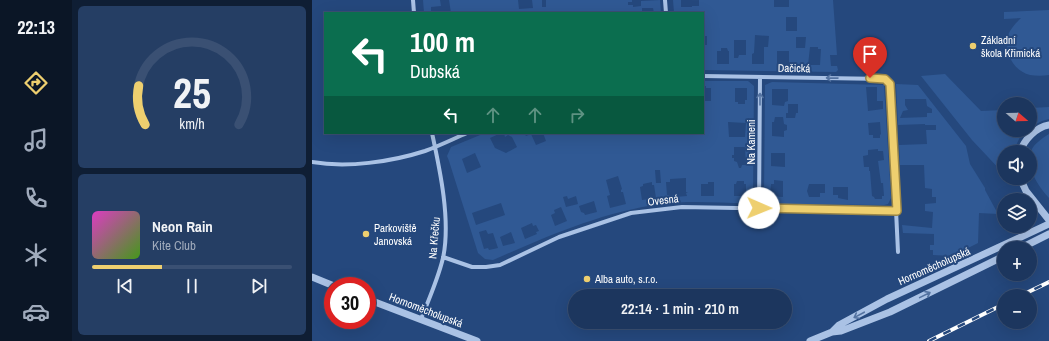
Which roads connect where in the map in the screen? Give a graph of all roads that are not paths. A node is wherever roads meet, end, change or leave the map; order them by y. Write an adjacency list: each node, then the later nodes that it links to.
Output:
1 (413, 0): 3 (street)
2 (665, 0): 4 (street)
3 (414, 12)
4 (666, 12)
5 (704, 76): 6 (street, Dačická)
6 (760, 77): 14 (street, Na Kameni, one-way to 6); 15 (street, Dačická, one-way to 6)
7 (1049, 126): 10 (street)
8 (432, 134): 11 (street, Na Křečku)
9 (465, 134): 11 (street)
10 (1024, 145)
11 (435, 147): 12 (street); 21 (street, Na Křečku)
12 (312, 162)
13 (1023, 185): 16 (street)
14 (759, 208): 15 (street, Ovesná); 21 (street, Ovesná)
15 (897, 211): 20 (street)
16 (1049, 220)
17 (1049, 224): 27 (street, Hornoměcholupská, one-way to 27)
18 (1049, 234): 19 (street)
19 (1035, 241)
20 (898, 252)
21 (443, 257): 26 (street, Na Křečku)
22 (997, 259): 27 (street, Hornoměcholupská, one-way to 22)
23 (312, 277): 24 (street)
24 (324, 282)
25 (376, 302): 26 (street, Hornoměcholupská)
26 (421, 319): 28 (street, Hornoměcholupská)
27 (832, 332): 29 (street, Hornoměcholupská)
28 (477, 341)
29 (810, 341)

